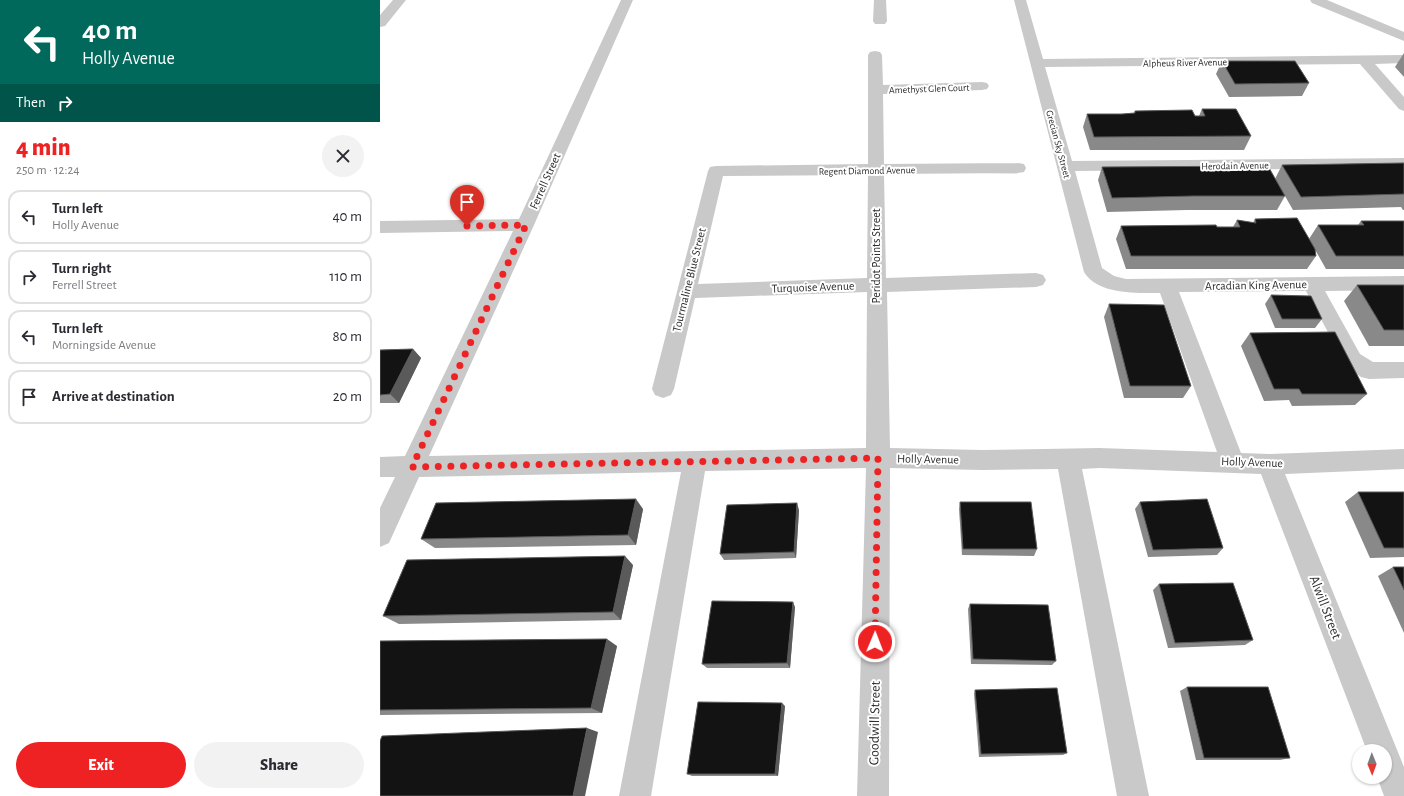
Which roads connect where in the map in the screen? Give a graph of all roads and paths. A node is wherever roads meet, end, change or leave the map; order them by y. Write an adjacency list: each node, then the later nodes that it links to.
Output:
1 (400, 0): 7 (street)
2 (627, 0): 21 (street, Ferrell Street)
3 (880, 0): 6 (street)
4 (1020, 0): 12 (street, Grecian Sky Street)
5 (1316, 0): 8 (street)
6 (880, 22)
7 (380, 23)
8 (1404, 37)
9 (875, 55): 14 (street, Peridot Points Street)
10 (1404, 59): 11 (street, Alpheus River Avenue)
11 (1364, 60): 12 (street, Alpheus River Avenue); 15 (street)
12 (1038, 63): 17 (street, Grecian Sky Street)
13 (982, 86): 14 (street, Amethyst Glen Court)
14 (875, 90): 19 (street, Peridot Points Street)
15 (1404, 106)
16 (1404, 163): 17 (street, Herodain Avenue)
17 (1066, 166): 24 (street, Grecian Sky Street)
18 (1018, 168): 19 (street, Regent Diamond Avenue)
19 (876, 170): 20 (street, Regent Diamond Avenue); 26 (street, Peridot Points Street)
20 (716, 171): 29 (street, Tourmaline Blue Street)
21 (526, 225): 22 (street); 38 (street, Ferrell Street)
22 (380, 227)
23 (1036, 280): 26 (street, Turquoise Avenue)
24 (1108, 281): 28 (street, Arcadian King Avenue)
25 (1404, 283): 27 (street, Arcadian King Avenue)
26 (876, 284): 29 (street, Turquoise Avenue); 32 (street, Peridot Points Street)
27 (1312, 284): 28 (street, Arcadian King Avenue); 30 (street)
28 (1166, 286): 35 (street)
29 (687, 291): 31 (street, Tourmaline Blue Street)
30 (1404, 370)
31 (663, 389)
32 (878, 458): 33 (street, Holly Avenue); 36 (street, Holly Avenue); 44 (street, Goodwill Street)
33 (1068, 458): 35 (street, Holly Avenue); 45 (street)
34 (1404, 459): 37 (street, Holly Avenue)
35 (1232, 461): 37 (street, Holly Avenue)
36 (695, 462): 38 (street, Holly Avenue); 43 (street)
37 (1269, 464): 41 (street, Alwill Street)
38 (412, 467): 39 (street, Holly Avenue); 40 (street, Ferrell Street)
39 (380, 468)
40 (380, 536)
41 (1379, 744)
42 (1392, 776): 46 (street)
43 (635, 796)
44 (873, 796)
45 (1133, 796)
46 (1400, 796)

